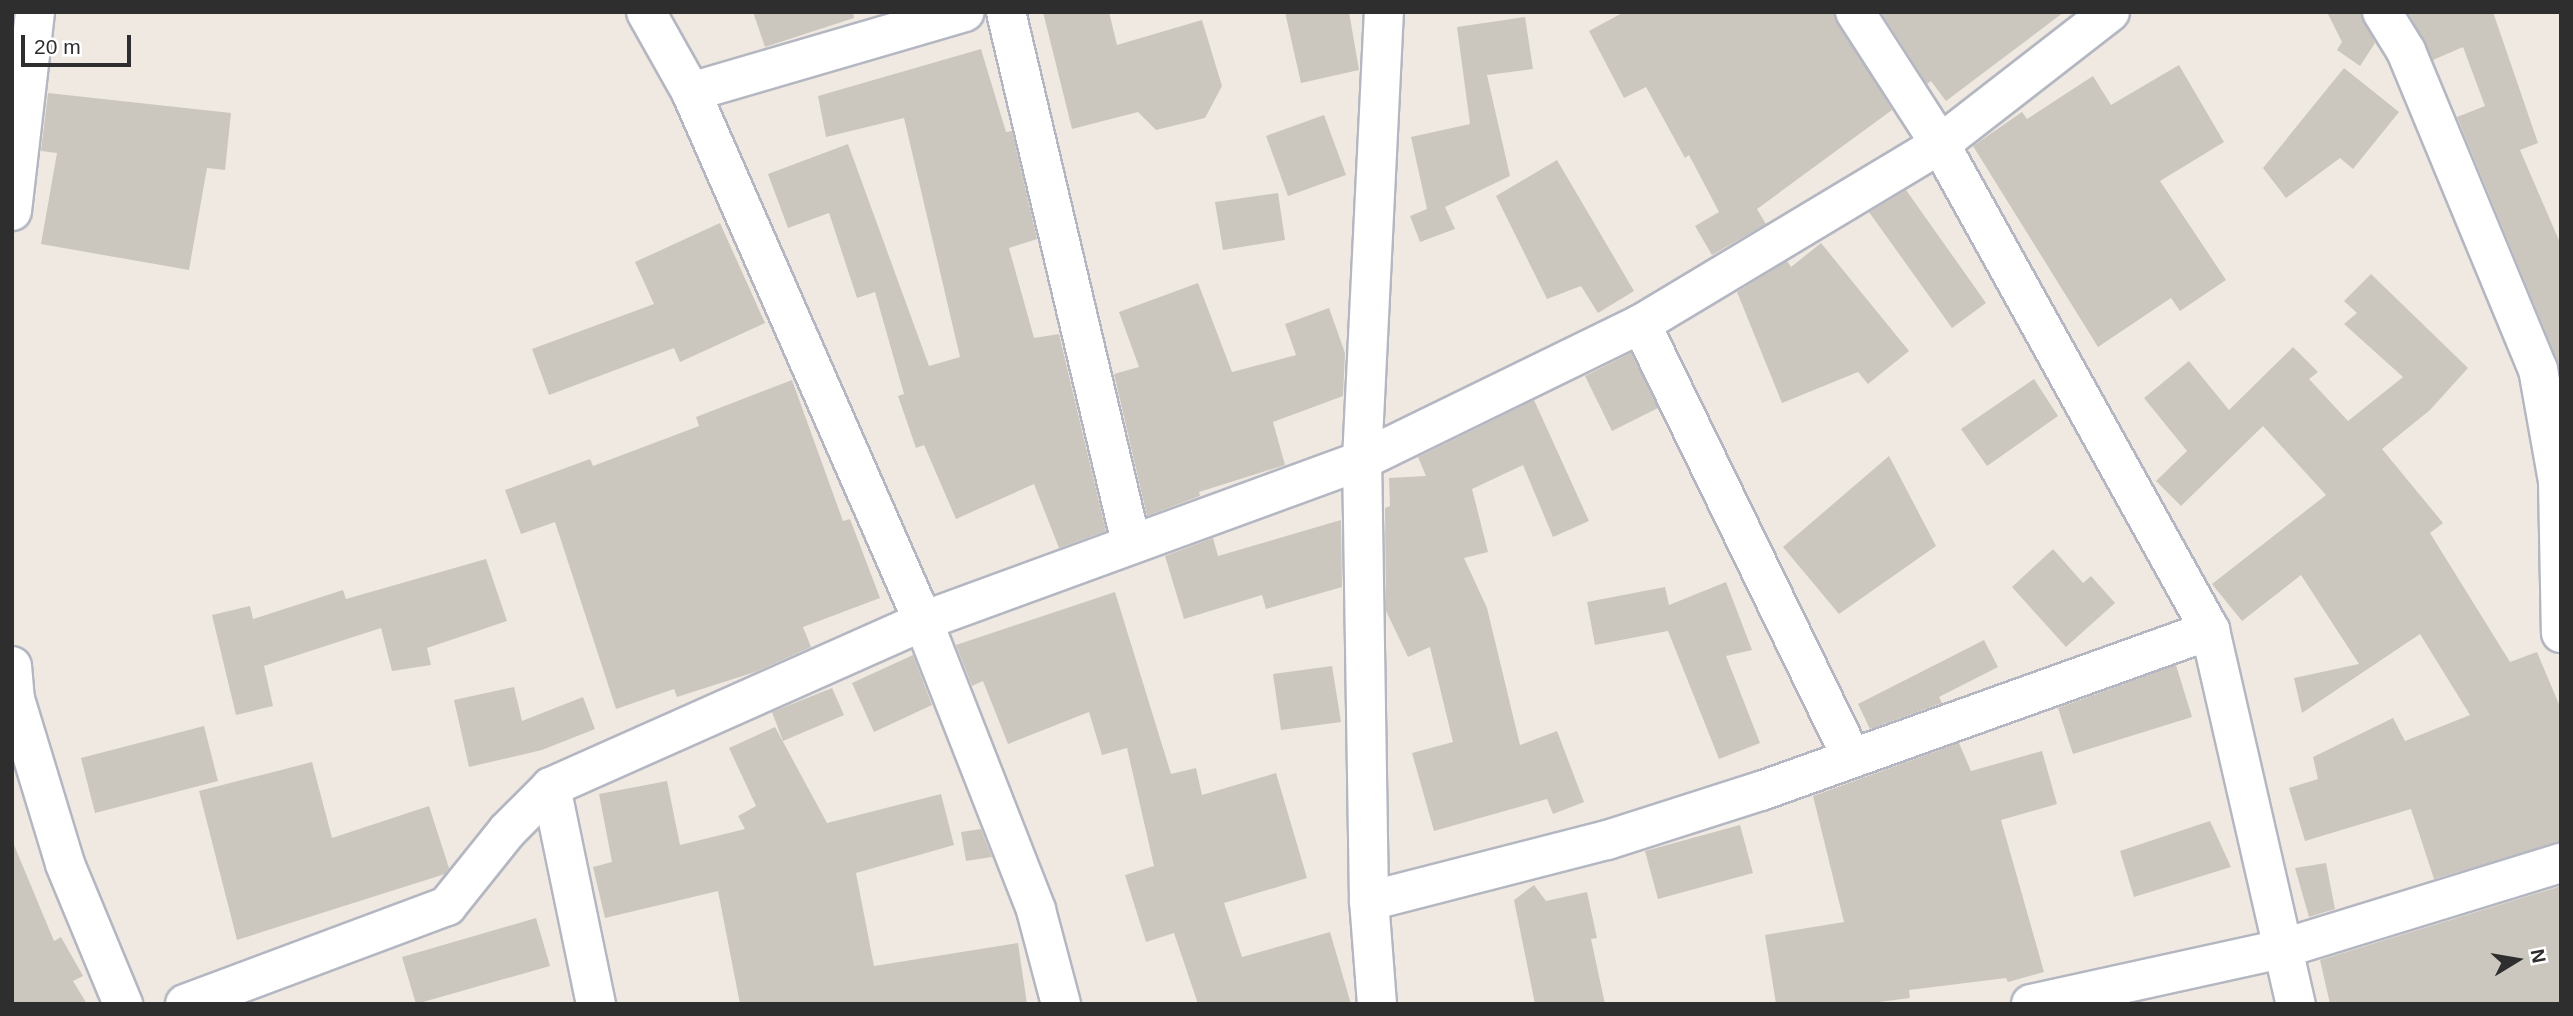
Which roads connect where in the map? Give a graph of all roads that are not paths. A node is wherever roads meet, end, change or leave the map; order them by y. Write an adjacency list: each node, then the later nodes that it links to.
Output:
1 (35, 12): 11 (street)
2 (646, 12): 9 (street)
3 (965, 12): 9 (street)
4 (1006, 12): 15 (street)
5 (1384, 12): 14 (street)
6 (1855, 12): 10 (street)
7 (2110, 12): 10 (street)
8 (2382, 12): 13 (street)
9 (691, 92): 16 (street)
10 (1940, 144): 12 (street); 17 (street)
11 (12, 211)
12 (1641, 324): 14 (street); 20 (street)
13 (2549, 365): 18 (street)
14 (1362, 460): 15 (street); 23 (street)
15 (1131, 542): 16 (street)
16 (923, 621): 21 (street); 28 (street)
17 (2210, 630): 20 (street); 24 (street)
18 (2561, 633)
19 (13, 688): 25 (street)
20 (1851, 757): 23 (street)
21 (551, 787): 26 (street); 27 (street)
22 (2561, 863): 24 (street)
23 (1369, 901): 29 (street)
24 (2281, 949): 30 (street); 31 (street)
25 (123, 1004)
26 (185, 1004)
27 (596, 1004)
28 (1061, 1004)
29 (1377, 1004)
30 (2031, 1004)
31 (2296, 1004)

